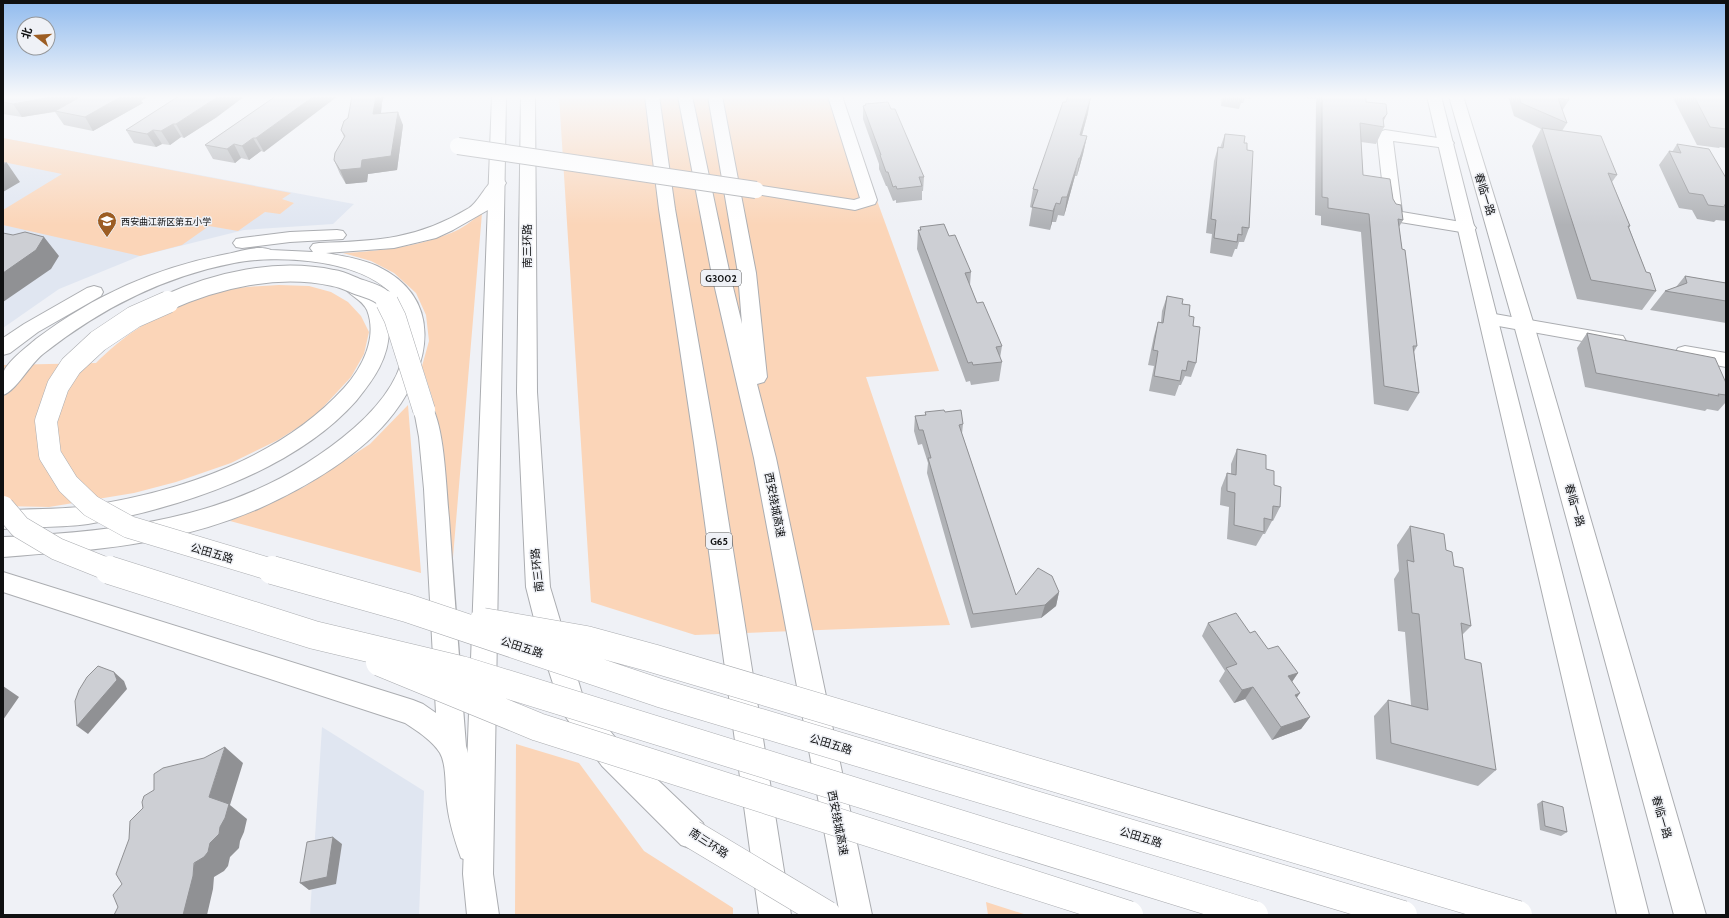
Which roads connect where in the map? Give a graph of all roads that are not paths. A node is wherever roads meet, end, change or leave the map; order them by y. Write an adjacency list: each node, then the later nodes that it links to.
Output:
1 (499, 139): 15 (main road)
2 (528, 139): 38 (main road, 南三环路, bridge)
3 (654, 139): 14 (main road)
4 (658, 139): 14 (main road, G65)
5 (693, 139): 27 (main road, 西安绕城高速 / G3002)
6 (723, 139): 27 (main road)
7 (849, 139): 13 (main road, bridge)
8 (1385, 139): 17 (main road)
9 (1414, 139): 12 (main road)
10 (1445, 139): 12 (main road)
11 (1469, 139): 21 (main road, 春临一路)
12 (1446, 143): 17 (main road)
13 (458, 146)
14 (662, 167): 37 (main road, G65)
15 (498, 183): 16 (main road); 35 (main road)
16 (457, 222): 18 (main road); 23 (main road)
17 (1467, 228): 20 (main road)
18 (250, 254): 26 (main road); 30 (main road)
19 (351, 285): 29 (main road); 32 (main road, 公田五路, bridge); 34 (main road, bridge)
20 (1489, 319): 21 (main road); 44 (main road)
21 (1524, 325): 22 (main road); 45 (main road, 春临一路)
22 (1633, 344)
23 (3, 348)
24 (1664, 349): 25 (main road)
25 (1726, 360)
26 (3, 388)
27 (765, 458): 39 (main road, 西安绕城高速)
28 (3, 507): 33 (main road, bridge)
29 (3, 520)
30 (3, 547)
31 (3, 582): 34 (main road)
32 (407, 608): 42 (main road, 公田五路, bridge); 43 (main road, bridge)
33 (314, 635): 40 (main road, bridge); 41 (main road, bridge)
34 (452, 746): 35 (main road)
35 (478, 874): 36 (main road)
36 (483, 915)
37 (775, 915)
38 (827, 915)
39 (856, 915)
40 (1129, 915)
41 (1254, 915)
42 (1403, 915)
43 (1518, 915)
44 (1633, 915)
45 (1690, 915)

